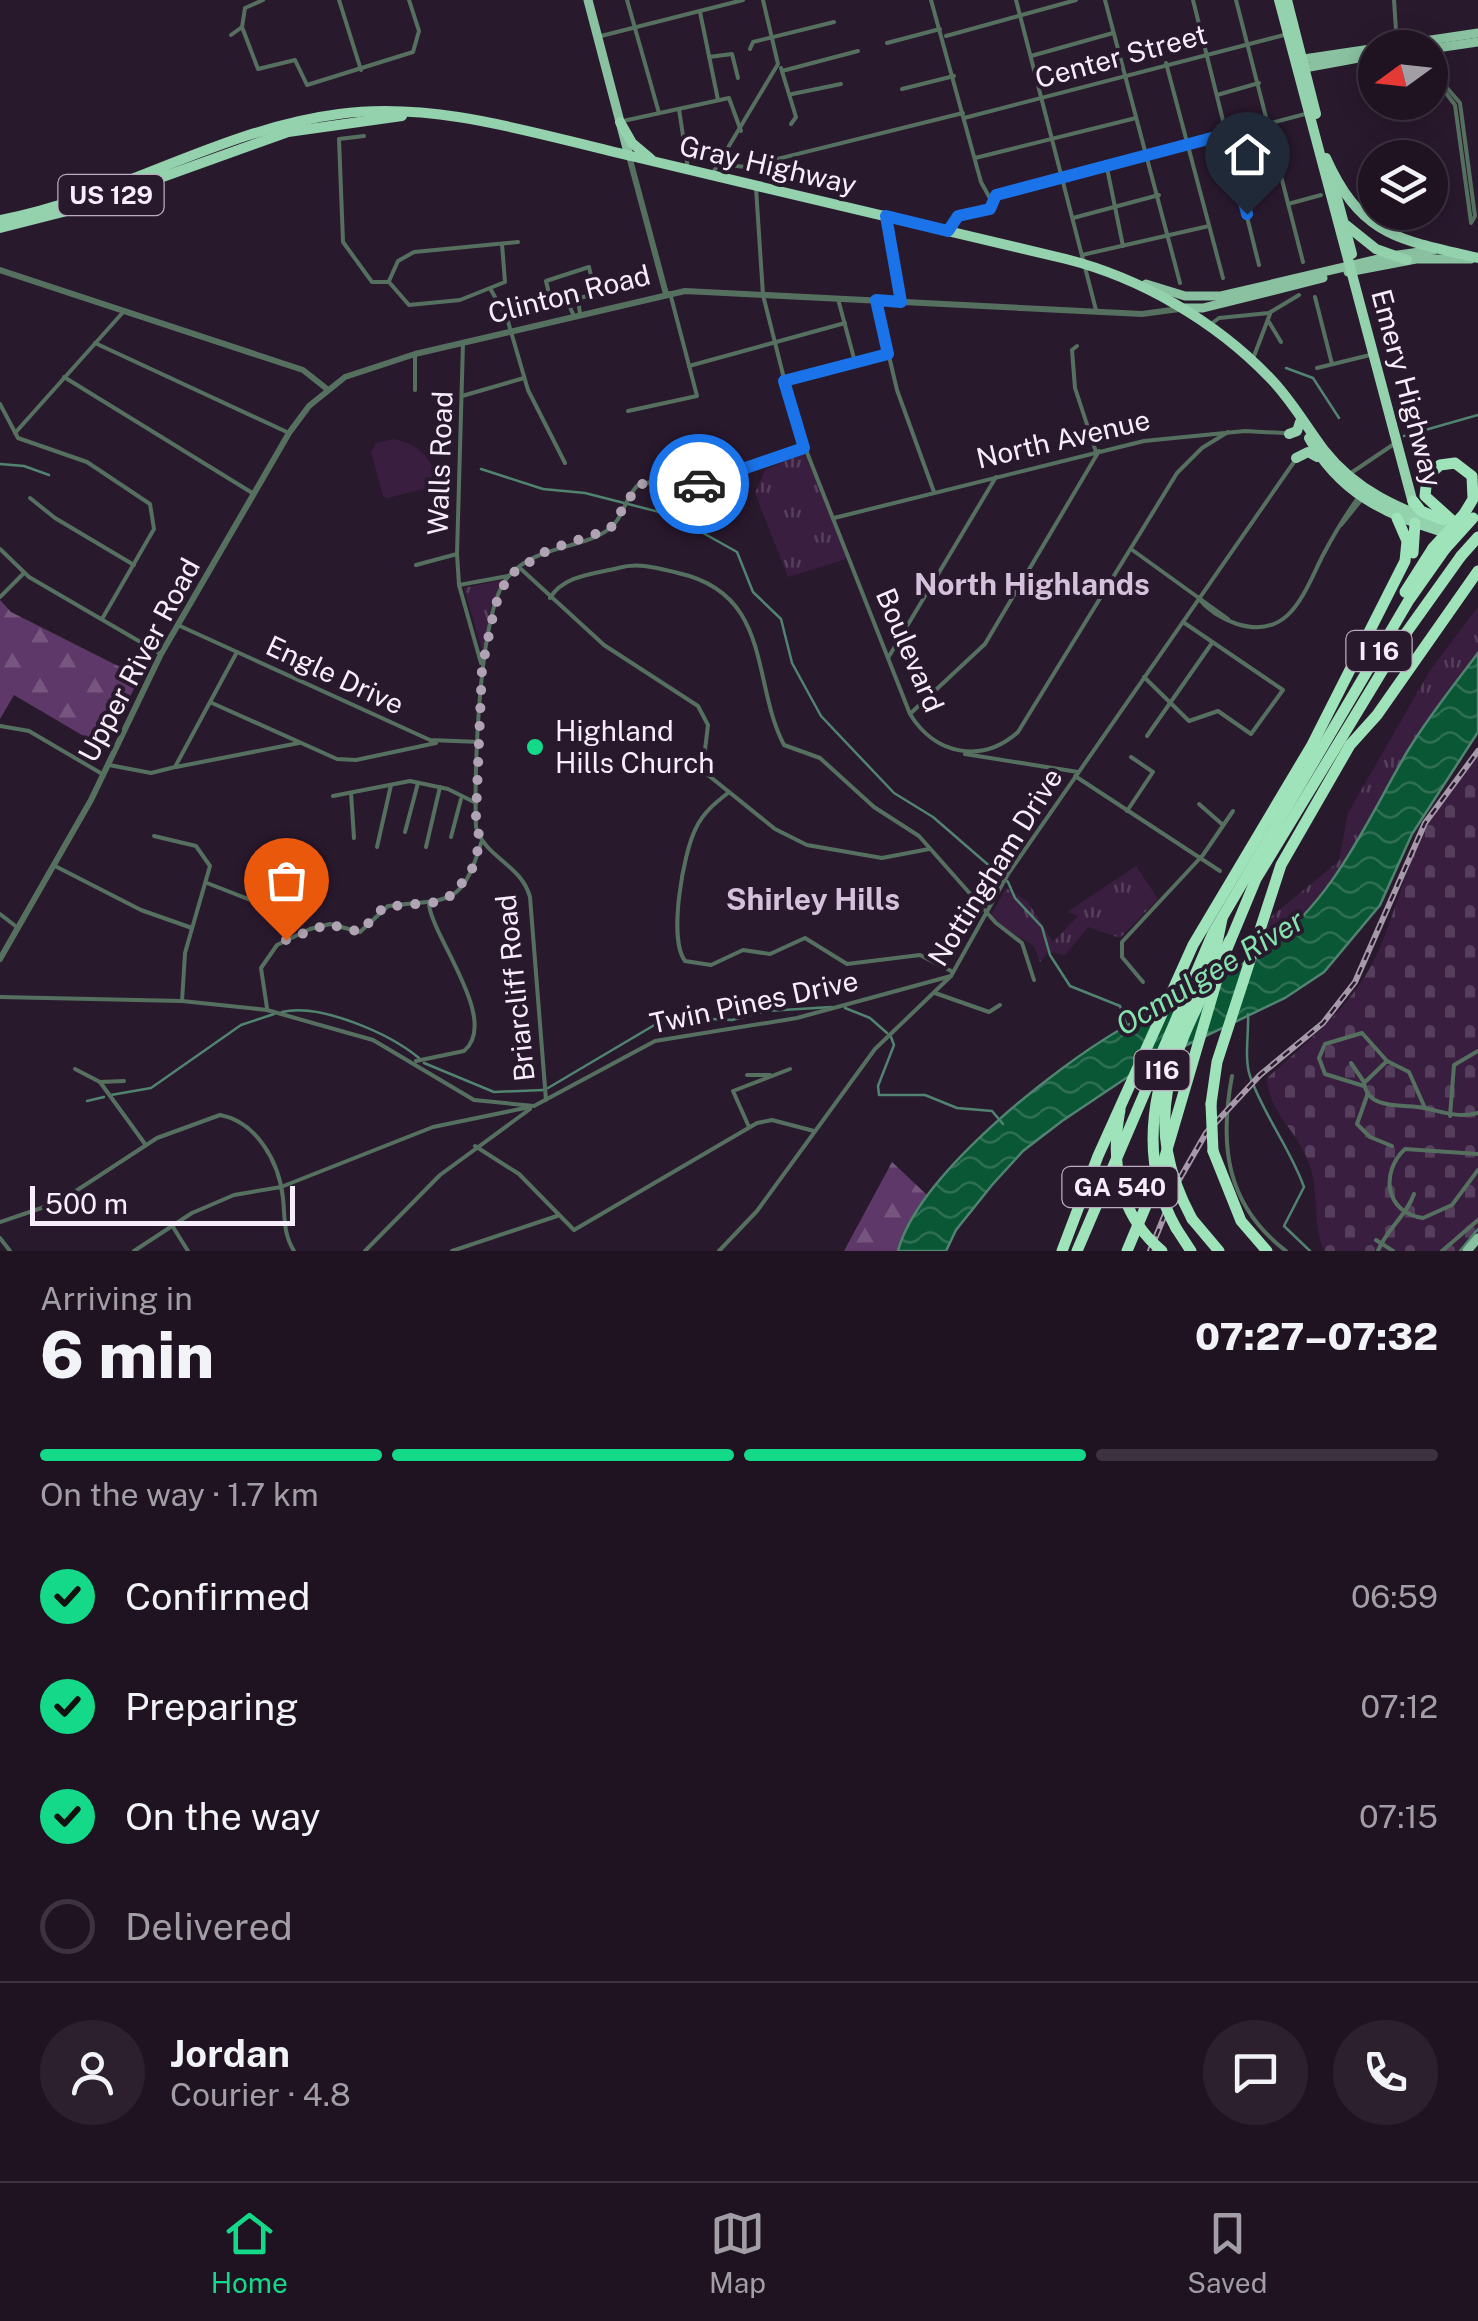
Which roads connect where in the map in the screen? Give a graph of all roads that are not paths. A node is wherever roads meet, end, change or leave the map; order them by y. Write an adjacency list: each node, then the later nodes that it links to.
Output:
1 (263, 0): 20 (street)
2 (338, 0): 46 (street)
3 (409, 0): 46 (street)
4 (588, 0): 28 (main road)
5 (627, 0): 21 (street)
6 (743, 0): 17 (street)
7 (763, 0): 29 (street)
8 (932, 0): 22 (street)
9 (1016, 0): 18 (street)
10 (1076, 0): 18 (street)
11 (1105, 0): 24 (street)
12 (1193, 0): 38 (street)
13 (1236, 0): 34 (street)
14 (1279, 0): 27 (highway, Emery Highway)
15 (1288, 0): 45 (highway, Emery Highway)
16 (1394, 0): 23 (street)
17 (700, 11): 21 (street); 40 (street)
18 (1020, 14): 30 (street); 41 (street)
19 (834, 22): 29 (street)
20 (242, 26): 26 (street); 46 (street)
21 (635, 28): 28 (street); 61 (street)
22 (940, 29): 30 (street); 33 (street)
23 (1397, 30)
24 (1114, 33): 41 (street); 48 (street)
25 (1478, 33): 31 (main road)
26 (231, 34)
27 (1288, 34): 34 (street, Center Street); 45 (highway, Emery Highway)
28 (597, 37): 66 (main road)
29 (772, 37): 36 (street); 43 (street)
30 (943, 37): 49 (street)
31 (1448, 41)
32 (1478, 42): 35 (main road)
33 (887, 43)
34 (1248, 43): 38 (street, Center Street); 51 (street)
35 (1450, 46)
36 (750, 50)
37 (858, 50): 47 (street)
38 (1206, 53): 44 (street, Center Street); 56 (street)
39 (1358, 53): 45 (main road)
40 (709, 56): 50 (street); 59 (street)
41 (1031, 56): 58 (street)
42 (1358, 57): 45 (main road)
43 (778, 64): 47 (street); 69 (street)
44 (1166, 64): 48 (street, Center Street); 73 (street)
45 (1300, 64): 62 (highway, Emery Highway); 77 (highway, Emery Highway)
46 (361, 70)
47 (782, 70): 55 (street)
48 (1124, 74): 58 (street, Center Street); 65 (street)
49 (954, 76): 53 (street); 64 (street)
50 (738, 78)
51 (1259, 83): 56 (street); 68 (street)
52 (842, 84): 55 (street)
53 (902, 89)
54 (1448, 91): 57 (street)
55 (790, 95): 67 (street)
56 (1217, 95): 70 (street)
57 (1448, 95)
58 (1042, 97): 64 (street, Center Street); 72 (street)
59 (718, 100): 60 (street); 69 (street)
60 (679, 109): 61 (street); 82 (street)
61 (660, 113): 66 (street)
62 (1309, 113): 68 (street); 91 (highway, Emery Highway)
63 (413, 114): 74 (highway, Gray Highway / US 129); 94 (highway, Gray Highway / US 129); 97 (highway, Gray Highway / US 129)
64 (964, 115): 78 (street); 80 (street, Center Street)
65 (1136, 118): 72 (street); 76 (street)
66 (620, 122): 74 (highway); 75 (main road); 79 (highway)
67 (791, 124)
68 (1269, 124): 70 (street); 89 (street)
69 (741, 132): 80 (street)
70 (1227, 134): 73 (street); 109 (street)
71 (364, 136): 115 (street)
72 (1052, 140): 78 (street); 84 (street)
73 (1188, 145): 76 (street); 95 (street)
74 (600, 148): 75 (highway, Gray Highway / US 129)
75 (629, 156): 79 (highway, Gray Highway / US 129); 110 (street)
76 (1148, 156): 81 (street); 86 (street)
77 (1326, 157): 96 (highway, Emery Highway); 103 (highway)
78 (975, 158): 88 (street)
79 (653, 160): 82 (highway, Gray Highway / US 129)
80 (720, 164): 83 (street)
81 (1106, 168): 84 (street); 90 (street)
82 (688, 169): 83 (highway, Gray Highway / US 129)
83 (711, 175): 85 (highway, Gray Highway / US 129)
84 (1063, 179): 88 (street); 93 (street)
85 (757, 185): 92 (highway, Gray Highway / US 129); 119 (street, Boulevard)
86 (1158, 195): 90 (street); 99 (street)
87 (1321, 195): 89 (street)
88 (992, 202): 98 (street)
89 (1288, 204): 108 (street)
90 (1116, 206): 93 (street); 102 (street)
91 (1335, 214): 96 (highway); 111 (highway, Emery Highway)
92 (886, 216): 98 (highway, Gray Highway / US 129); 128 (street)
93 (1073, 218): 106 (street)
94 (0, 220)
95 (1209, 226): 99 (street); 113 (street)
96 (1347, 226): 104 (highway); 111 (highway, Emery Highway)
97 (0, 228)
98 (948, 231): 106 (highway, Gray Highway / US 129)
99 (1169, 237): 102 (street); 116 (street)
100 (518, 242): 101 (street)
101 (502, 244): 115 (street); 117 (street)
102 (1123, 246): 106 (street)
103 (1444, 250): 104 (main road); 105 (highway)
104 (1391, 256): 107 (highway); 111 (main road)
105 (1478, 259): 107 (main road)
106 (1084, 260): 114 (highway, Gray Highway / US 129); 133 (street)
107 (1407, 260): 111 (main road)
108 (1303, 262)
109 (1260, 265)
110 (658, 266): 118 (street); 122 (street)
111 (1352, 268): 114 (main road); 130 (main road); 147 (highway, Emery Highway)
112 (0, 270): 131 (street)
113 (1224, 278)
114 (1134, 280): 129 (highway, Gray Highway / US 129)
115 (389, 282): 117 (street)
116 (1180, 283)
117 (491, 290): 132 (street)
118 (668, 294): 119 (street, Clinton Road); 122 (street, Clinton Road); 151 (street)
119 (762, 295): 124 (street, Clinton Road); 143 (street, Boulevard)
120 (1299, 295): 134 (street)
121 (1316, 297): 150 (street)
122 (648, 298): 135 (street, Clinton Road)
123 (578, 299): 126 (street); 126 (street); 135 (street)
124 (838, 299): 125 (street, Clinton Road); 137 (street)
125 (876, 300): 128 (street, Clinton Road); 146 (street)
126 (567, 301): 135 (street)
127 (538, 302): 132 (street)
128 (901, 302): 133 (street, Clinton Road)
129 (1179, 308): 130 (main road); 133 (street, Clinton Road); 138 (highway, Gray Highway / US 129)
130 (1203, 308): 138 (main road)
131 (126, 310): 141 (street); 156 (street)
132 (503, 310): 139 (street)
133 (1097, 311)
134 (1269, 313): 136 (street); 138 (street)
135 (577, 315): 139 (street, Clinton Road)
136 (1269, 322): 140 (street); 148 (street)
137 (844, 324): 143 (street); 149 (street)
138 (1204, 325): 148 (highway, Gray Highway / US 129)
139 (509, 332): 142 (street, Clinton Road); 154 (street)
140 (1281, 342)
141 (96, 343): 153 (street); 163 (street)
142 (463, 343): 145 (street, Clinton Road); 158 (street, Walls Road)
143 (774, 344): 151 (street); 155 (street, Boulevard)
144 (1077, 346): 169 (street)
145 (416, 354): 156 (street, Clinton Road); 157 (street)
146 (888, 354): 149 (street); 175 (street)
147 (1375, 354): 150 (street); 167 (highway, Emery Highway)
148 (1252, 361): 161 (highway, Gray Highway / US 129)
149 (855, 362): 155 (street)
150 (1332, 364): 152 (street)
151 (689, 366): 160 (street)
152 (1316, 368)
153 (64, 377): 164 (street); 176 (street)
154 (524, 378): 158 (street); 171 (street)
155 (784, 381): 168 (street, Boulevard)
156 (327, 389): 163 (street, Upper River Road)
157 (415, 390)
158 (462, 396): 188 (street, Walls Road)
159 (0, 404): 164 (street)
160 (628, 411)
161 (1300, 418): 165 (highway); 166 (highway, US 129)
162 (1228, 432): 165 (street, North Avenue); 169 (street, North Avenue); 187 (street)
163 (289, 433): 176 (street, Upper River Road)
164 (14, 434): 189 (street)
165 (1289, 434): 166 (street, North Avenue)
166 (1311, 436): 170 (street, Nottingham Drive); 172 (highway, US 129); 174 (highway, US 129)
167 (1398, 442): 174 (street); 179 (highway, Emery Highway)
168 (804, 448): 181 (street, Boulevard); 191 (street)
169 (1098, 451): 173 (street, North Avenue); 211 (street)
170 (1296, 458): 172 (highway); 198 (street, Nottingham Drive)
171 (565, 464)
172 (1325, 464): 174 (highway, US 129)
173 (996, 477): 175 (street, North Avenue); 206 (street)
174 (1344, 478): 177 (highway, US 129)
175 (934, 492): 181 (street, North Avenue)
176 (254, 494): 201 (street, Upper River Road)
177 (1362, 494): 182 (highway, US 129); 183 (highway, US 129); 198 (street)
178 (30, 498): 189 (street)
179 (1413, 500): 183 (highway, Emery Highway); 184 (highway)
180 (1478, 502): 184 (highway, I 16)
181 (833, 518): 206 (street, Boulevard)
182 (1397, 518): 183 (highway, US 129); 202 (highway)
183 (1415, 519): 184 (highway); 202 (highway)
184 (1458, 521): 184 (highway); 217 (highway, I 16, bridge)
185 (1478, 536): 255 (highway, I 16, bridge)
186 (0, 549): 193 (street)
187 (1130, 549): 198 (street); 218 (street)
188 (457, 554): 190 (street); 195 (street, Walls Road)
189 (134, 565): 199 (street)
190 (416, 565)
191 (520, 568): 194 (street); 197 (street)
192 (1478, 571): 314 (highway, bridge)
193 (24, 573): 196 (street); 199 (street)
194 (508, 576): 195 (street); 207 (street)
195 (459, 585): 207 (street, Walls Road)
196 (0, 597)
197 (550, 598): 227 (street); 243 (street)
198 (1199, 599): 200 (street, Nottingham Drive)
199 (102, 619): 205 (street)
200 (1183, 622): 203 (street); 208 (street, Nottingham Drive)
201 (178, 625): 204 (street, Engle Drive); 205 (street, Upper River Road)
202 (1374, 627): 217 (highway)
203 (1212, 643): 209 (street); 209 (street)
204 (237, 652): 210 (street); 215 (street, Engle Drive)
205 (161, 654): 220 (street, Upper River Road)
206 (888, 658): 211 (street, Boulevard)
207 (482, 668): 216 (street)
208 (1144, 677): 209 (street); 222 (street, Nottingham Drive)
209 (1168, 701): 213 (street)
210 (212, 703): 214 (street); 221 (street)
211 (910, 714): 218 (street, Boulevard)
212 (0, 726): 223 (street)
213 (1147, 736)
214 (299, 742): 215 (street); 221 (street)
215 (440, 742): 216 (street, Engle Drive)
216 (480, 742): 231 (street)
217 (1315, 751): 252 (highway, I16); 281 (highway, I 16)
218 (961, 752): 222 (street, Boulevard)
219 (1131, 756): 233 (street)
220 (109, 765): 221 (street); 223 (street, Upper River Road)
221 (175, 768)
222 (1077, 774): 233 (street); 250 (street, Nottingham Drive)
223 (104, 775): 245 (street, Upper River Road)
224 (418, 782): 225 (street); 226 (street); 236 (street)
225 (391, 785): 228 (street); 241 (street)
226 (440, 787): 230 (street); 242 (street)
227 (728, 792): 243 (street); 257 (street)
228 (352, 793): 229 (street); 239 (street)
229 (332, 796)
230 (461, 799): 231 (street); 238 (street)
231 (476, 803): 240 (street)
232 (1199, 804): 235 (street)
233 (1126, 811): 244 (street)
234 (1233, 811): 235 (street)
235 (1223, 826): 244 (street)
236 (405, 832)
237 (154, 836): 247 (street)
238 (451, 837)
239 (354, 838)
240 (480, 843): 249 (street); 278 (street, Briarcliff Road)
241 (377, 847)
242 (426, 848)
243 (929, 849): 250 (street)
244 (1200, 857): 246 (street); 259 (street)
245 (54, 866): 253 (street, Upper River Road); 254 (street)
246 (1220, 870)
247 (207, 883): 248 (street); 254 (street)
248 (261, 904)
249 (429, 905): 264 (street); 267 (street)
250 (987, 910): 257 (street, Nottingham Drive); 258 (street)
251 (0, 914): 253 (street)
252 (1222, 919): 309 (highway, bridge); 312 (highway, I16, bridge)
253 (18, 928): 256 (street, Upper River Road)
254 (192, 928): 262 (street)
255 (1230, 940): 310 (highway, I 16, bridge); 313 (highway, GA 540, bridge)
256 (0, 959)
257 (952, 974): 260 (street, Nottingham Drive); 278 (street, Twin Pines Drive)
258 (1034, 980)
259 (1143, 982)
260 (935, 993): 263 (street); 285 (street, Nottingham Drive)
261 (0, 998): 262 (street)
262 (182, 1002): 264 (street)
263 (1000, 1005)
264 (267, 1010): 267 (street)
265 (1478, 1051): 283 (street)
266 (1387, 1061): 276 (street); 276 (street); 280 (street)
267 (413, 1062): 279 (street)
268 (1350, 1063): 276 (street)
269 (75, 1069): 275 (street)
270 (790, 1069): 272 (street)
271 (746, 1075): 272 (street)
272 (770, 1076): 284 (street)
273 (1232, 1076): 315 (street)
274 (124, 1081): 275 (street)
275 (100, 1082): 286 (street)
276 (1364, 1084): 277 (street)
277 (1368, 1094): 280 (street); 288 (street)
278 (546, 1100): 279 (street, Twin Pines Drive)
279 (534, 1106): 287 (street, Briarcliff Road); 291 (street)
280 (1425, 1108): 283 (street)
281 (1120, 1110): 308 (highway); 311 (highway, GA 540, bridge)
282 (1477, 1114): 283 (street)
283 (1450, 1116)
284 (749, 1127): 285 (street); 294 (street)
285 (814, 1132): 307 (street, Nottingham Drive)
286 (145, 1145): 291 (street); 296 (street)
287 (476, 1146): 294 (street); 301 (street, Briarcliff Road)
288 (1392, 1146)
289 (1478, 1154): 293 (street)
290 (1478, 1170): 293 (street)
291 (281, 1187): 297 (street); 305 (street)
292 (1414, 1194): 293 (street)
293 (1408, 1213): 300 (street)
294 (557, 1216): 306 (street)
295 (1478, 1220): 318 (street)
296 (0, 1222)
297 (173, 1227): 303 (street); 304 (street)
298 (0, 1238): 302 (street)
299 (1478, 1238): 319 (main road)
300 (1379, 1242): 316 (street); 317 (street)
301 (369, 1249)
302 (10, 1251)
303 (134, 1251)
304 (188, 1251)
305 (294, 1251)
306 (452, 1251)
307 (719, 1251)
308 (1062, 1251)
309 (1077, 1251)
310 (1127, 1251)
311 (1162, 1251)
312 (1191, 1251)
313 (1219, 1251)
314 (1267, 1251)
315 (1286, 1251)
316 (1378, 1251)
317 (1393, 1251)
318 (1442, 1251)
319 (1467, 1251)

